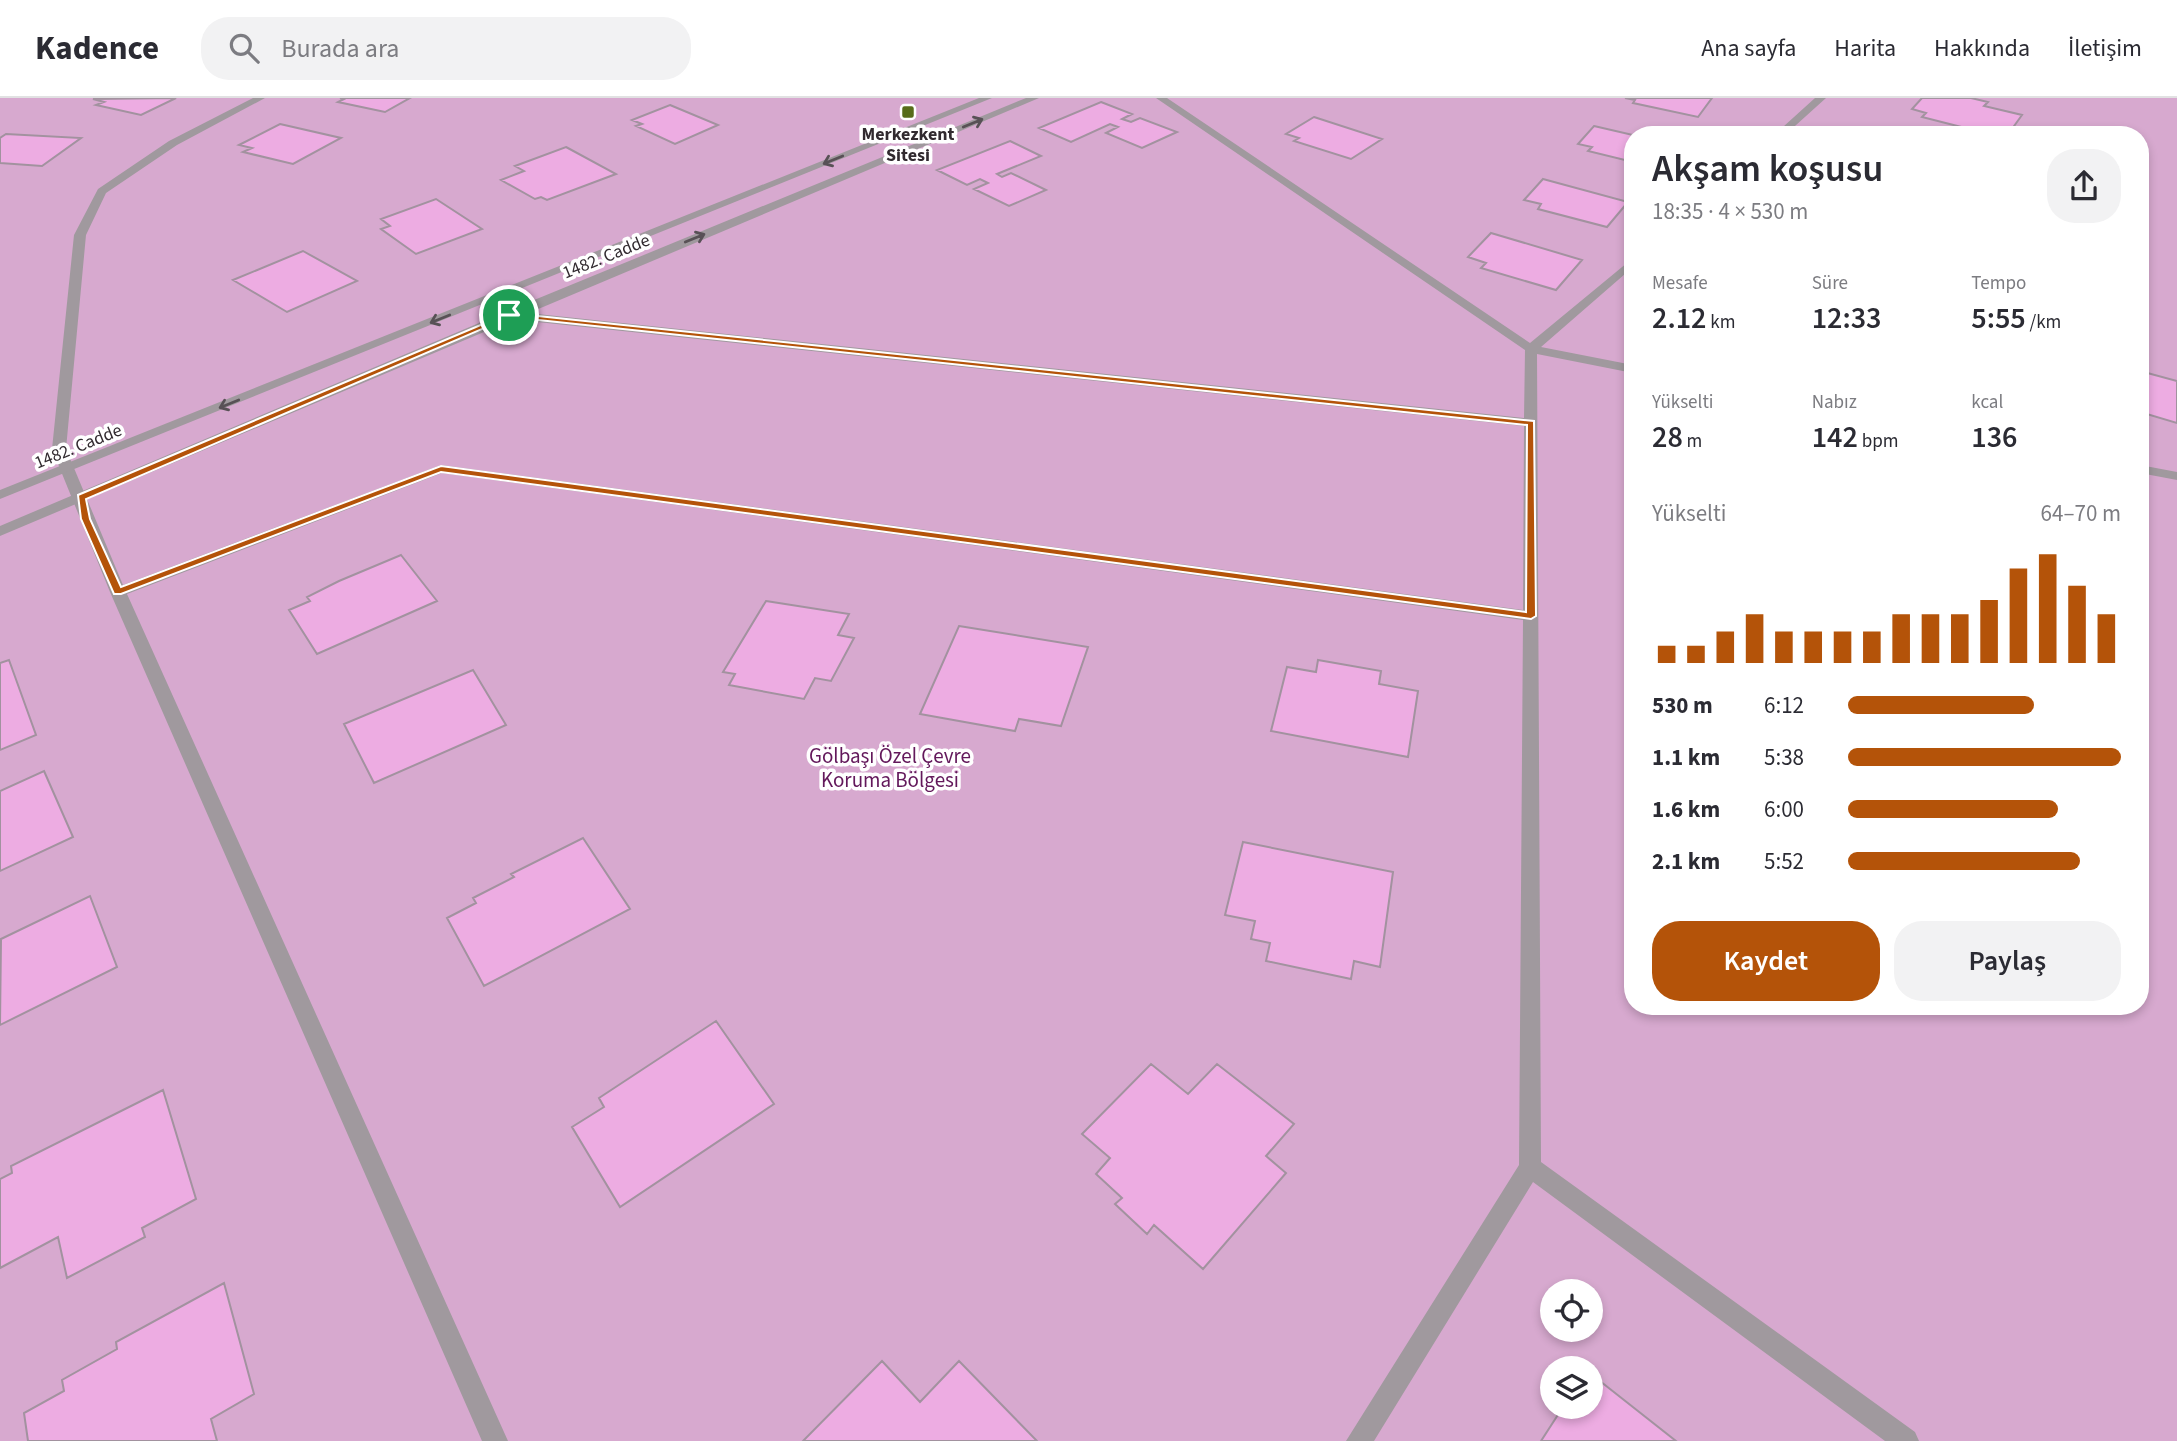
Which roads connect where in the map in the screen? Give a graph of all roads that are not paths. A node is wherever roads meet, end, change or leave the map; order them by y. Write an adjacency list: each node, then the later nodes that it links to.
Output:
1 (260, 98): 12 (street)
2 (987, 98): 12 (street, 1482. Cadde, one-way to 12)
3 (1034, 98): 8 (street, 1482. Cadde, one-way to 3)
4 (1161, 98): 9 (street)
5 (1821, 98): 6 (street)
6 (1789, 126)
7 (1624, 269): 9 (street)
8 (509, 315): 11 (street); 16 (street, 1482. Cadde)
9 (1531, 349): 10 (street); 11 (street)
10 (1624, 367)
11 (1531, 423): 19 (street)
12 (68, 469): 15 (street, 1482. Cadde); 16 (street)
13 (2149, 471): 14 (street)
14 (2177, 476)
15 (0, 495)
16 (81, 498): 17 (street, 1482. Cadde); 18 (street)
17 (0, 531)
18 (118, 592): 19 (street); 21 (street)
19 (1531, 616): 20 (street)
20 (1530, 1167): 22 (street); 23 (street)
21 (495, 1441)
22 (1359, 1441)
23 (1906, 1441)

